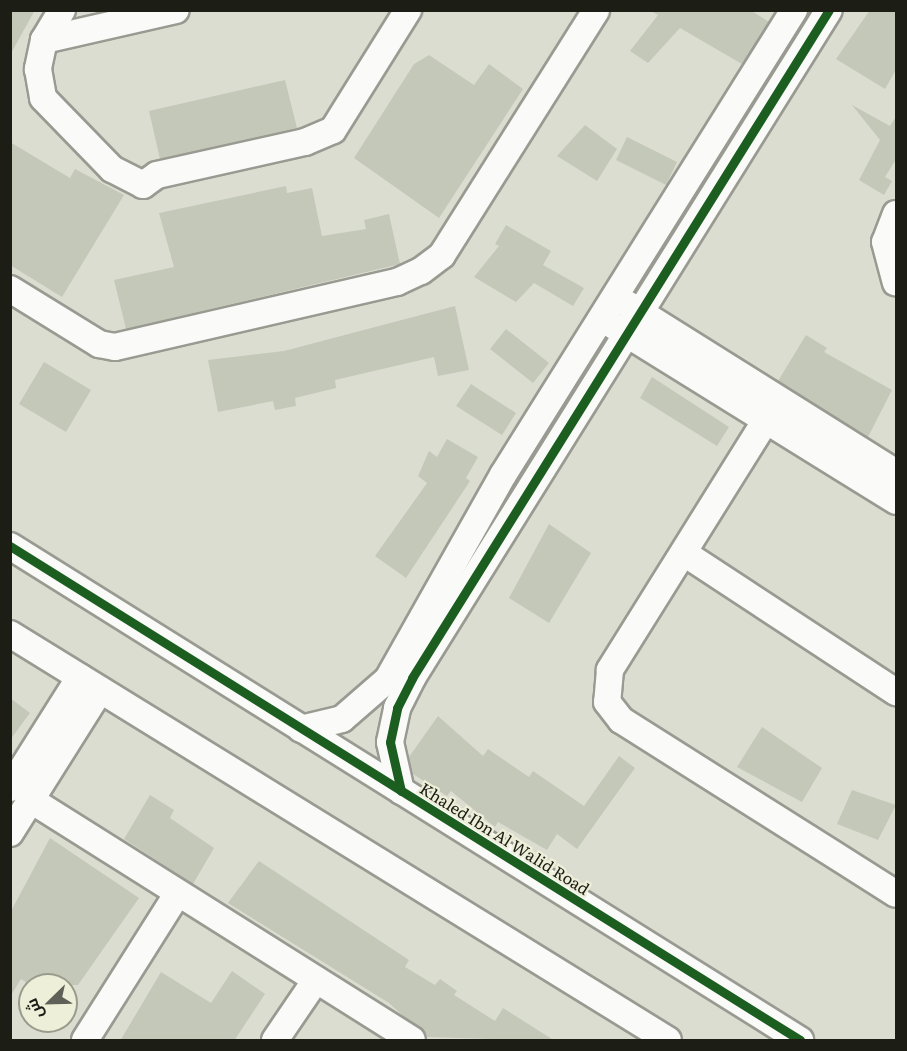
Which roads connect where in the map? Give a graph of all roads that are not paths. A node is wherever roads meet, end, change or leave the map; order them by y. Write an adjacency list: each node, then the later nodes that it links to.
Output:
1 (62, 10): 7 (street)
2 (177, 10): 7 (street)
3 (408, 10): 7 (street)
4 (596, 10): 10 (street)
5 (794, 10): 11 (street)
6 (829, 10): 12 (street)
7 (44, 40)
8 (897, 214): 9 (street)
9 (897, 283)
10 (10, 289)
11 (608, 307): 12 (street); 21 (street)
12 (634, 323): 13 (street); 14 (street); 22 (street)
13 (766, 420): 15 (street); 17 (street)
14 (897, 473)
15 (897, 501)
16 (10, 546): 21 (street, Khaled Ibn Al Walid Road)
17 (684, 553): 20 (street); 26 (street)
18 (10, 634): 19 (street)
19 (90, 683): 23 (street); 31 (street)
20 (897, 692)
21 (302, 729): 22 (street, Khaled Ibn Al Walid Road)
22 (401, 791): 32 (street, Khaled Ibn Al Walid Road)
23 (21, 794): 24 (street); 25 (street)
24 (10, 833)
25 (178, 893): 27 (street); 28 (street)
26 (897, 894)
27 (316, 980): 29 (street); 30 (street)
28 (85, 1041)
29 (275, 1041)
30 (412, 1041)
31 (668, 1041)
32 (800, 1041)

